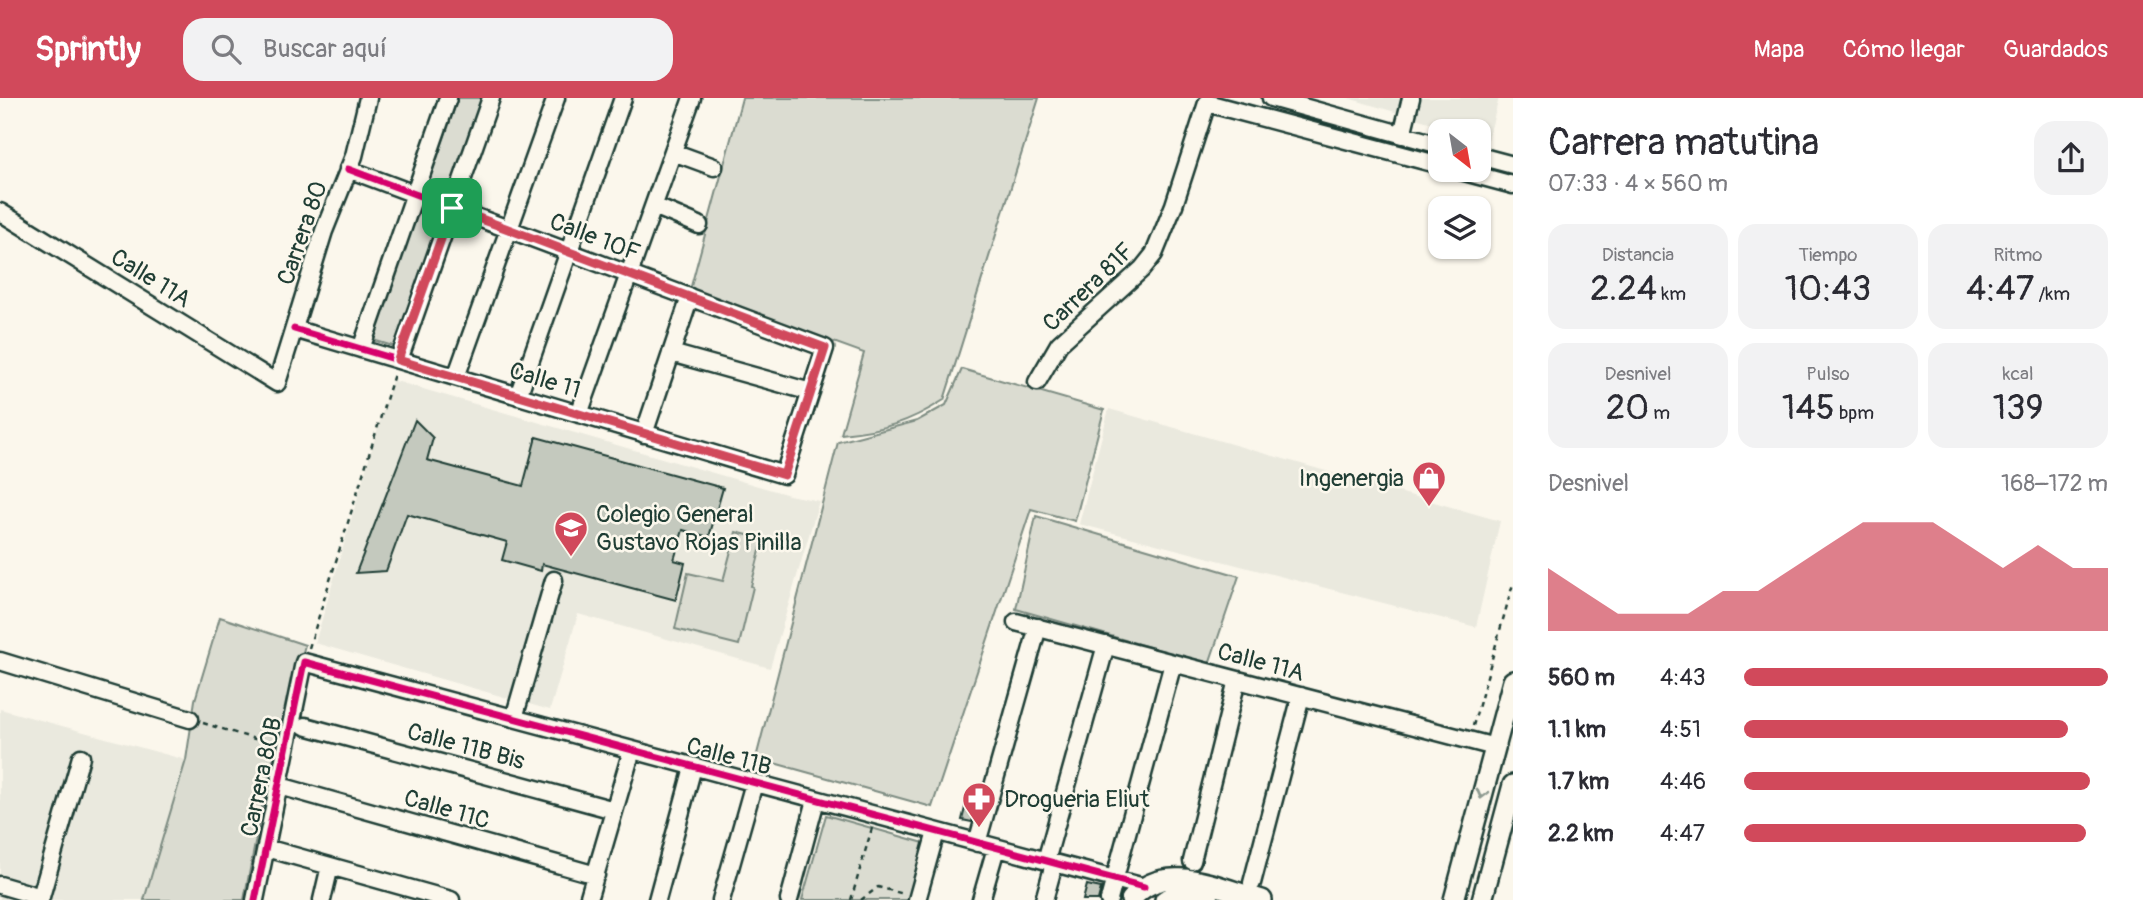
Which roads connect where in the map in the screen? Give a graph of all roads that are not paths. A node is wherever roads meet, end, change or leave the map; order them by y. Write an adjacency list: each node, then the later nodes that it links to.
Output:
1 (368, 98): 16 (street, Carrera 80)
2 (448, 98): 19 (street)
3 (491, 98): 21 (street)
4 (556, 98): 24 (street)
5 (623, 98): 25 (street)
6 (692, 98): 11 (street)
7 (1271, 98): 9 (street)
8 (1411, 98): 9 (street)
9 (1402, 135): 10 (street)
10 (1428, 142)
11 (673, 152): 15 (street); 20 (street)
12 (1491, 159): 14 (street)
13 (1428, 162): 33 (street, Carrera 81F)
14 (1513, 165)
15 (713, 167)
16 (348, 169): 19 (street, Calle 10F); 28 (street, Carrera 80)
17 (1491, 179): 18 (street)
18 (1513, 185)
19 (415, 194): 21 (street, Calle 10F); 29 (street)
20 (654, 206): 23 (street); 26 (street)
21 (452, 208): 24 (street, Calle 10F); 31 (street)
22 (0, 212): 34 (street, Calle 11A)
23 (699, 225)
24 (509, 230): 25 (street, Calle 10F); 32 (street)
25 (569, 252): 26 (street, Calle 10F); 36 (street)
26 (629, 275): 27 (street, Calle 10F); 37 (street)
27 (690, 298): 30 (street); 35 (street, Calle 10F)
28 (294, 329): 29 (street, Calle 11); 34 (street, Carrera 80)
29 (361, 349): 31 (street, Calle 11)
30 (671, 353): 35 (street); 38 (street)
31 (398, 360): 32 (street, Calle 11)
32 (456, 377): 36 (street, Calle 11)
33 (1037, 382)
34 (277, 383)
35 (811, 392): 38 (street, Calle 11)
36 (518, 396): 37 (street, Calle 11)
37 (579, 414): 38 (street, Calle 11)
38 (644, 433)
39 (554, 580): 50 (street)
40 (1016, 622): 41 (street, Calle 11A)
41 (1038, 627): 42 (street, Calle 11A); 62 (street)
42 (1106, 645): 45 (street, Calle 11A); 66 (street)
43 (0, 661): 49 (street)
44 (304, 662): 50 (street, Calle 11B); 63 (street, Carrera 80B)
45 (1173, 663): 46 (street, Calle 11A); 69 (street)
46 (1237, 680): 48 (street, Calle 11A); 65 (street)
47 (1513, 681): 52 (main road)
48 (1301, 696): 52 (street, Calle 11A); 71 (street)
49 (190, 719)
50 (514, 719): 53 (street, Calle 11B)
51 (305, 726): 60 (street, Calle 11B Bis)
52 (1495, 747): 88 (main road, one-way to 88)
53 (632, 750): 55 (street, Calle 11B); 60 (street)
54 (81, 757): 74 (street)
55 (693, 766): 56 (street, Calle 11B); 80 (street)
56 (754, 783): 59 (street, Calle 11B); 81 (street)
57 (1513, 785): 89 (main road)
58 (287, 788): 68 (street, Calle 11C)
59 (816, 800): 61 (street, Calle 11B); 82 (street)
60 (614, 810): 68 (street)
61 (936, 832): 62 (street, Calle 11B); 75 (street)
62 (977, 843): 64 (street, Calle 11B)
63 (266, 848): 67 (street); 76 (street, Carrera 80B)
64 (996, 848): 66 (street, Calle 11B); 83 (street)
65 (1192, 860)
66 (1050, 862): 69 (street, Calle 11B); 84 (street)
67 (330, 866): 72 (street); 77 (street)
68 (596, 874): 79 (street)
69 (1114, 880): 73 (street, Calle 11B); 85 (street)
70 (0, 885): 74 (street)
71 (1257, 891): 73 (main road)
72 (395, 892): 78 (street)
73 (1138, 894)
74 (40, 898)
75 (914, 898)
76 (255, 900)
77 (322, 900)
78 (451, 900)
79 (588, 900)
80 (657, 900)
81 (721, 900)
82 (789, 900)
83 (981, 900)
84 (1044, 900)
85 (1109, 900)
86 (1165, 900): 87 (main road)
87 (1209, 900)
88 (1454, 900)
89 (1482, 900)

